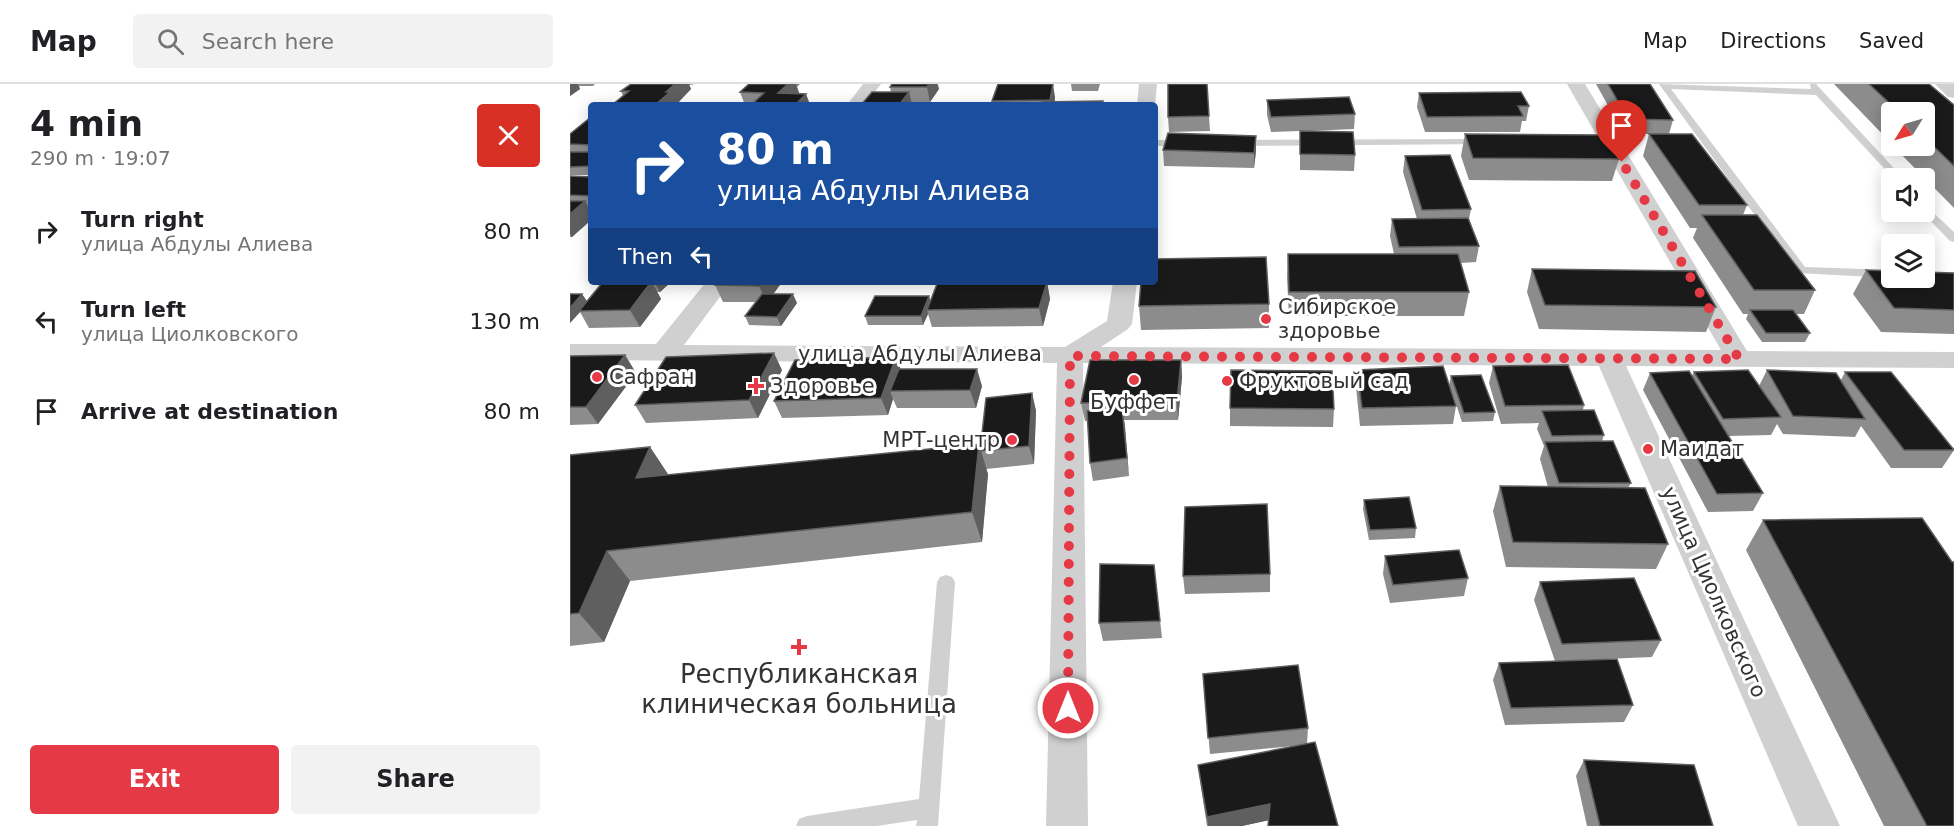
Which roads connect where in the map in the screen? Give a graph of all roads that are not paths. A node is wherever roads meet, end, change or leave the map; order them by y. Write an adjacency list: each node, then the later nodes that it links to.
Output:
1 (872, 84): 8 (street)
2 (1148, 84): 9 (street)
3 (1576, 84): 24 (street)
4 (1944, 84): 7 (street)
5 (1664, 85): 6 (lane); 17 (lane)
6 (1814, 88): 14 (lane)
7 (1954, 93)
8 (858, 102)
9 (1146, 102)
10 (1491, 142): 13 (lane)
11 (1158, 143): 12 (lane)
12 (1191, 143)
13 (1227, 143)
14 (1889, 168)
15 (1935, 219): 16 (lane)
16 (1954, 239)
17 (1881, 274)
18 (717, 285): 21 (street)
19 (1125, 285): 22 (street)
20 (570, 352): 21 (street, улица Абдулы Алиева)
21 (664, 352): 22 (street, улица Абдулы Алиева)
22 (1070, 356): 23 (street, улица Абдулы Алиева); 29 (street)
23 (1609, 358): 24 (street, улица Абдулы Алиева); 30 (street, улица Циолковского)
24 (1739, 359): 25 (street, улица Абдулы Алиева)
25 (1954, 360)
26 (946, 582): 27 (lane)
27 (928, 817): 28 (lane)
28 (807, 826)
29 (1067, 826)
30 (1819, 826)

